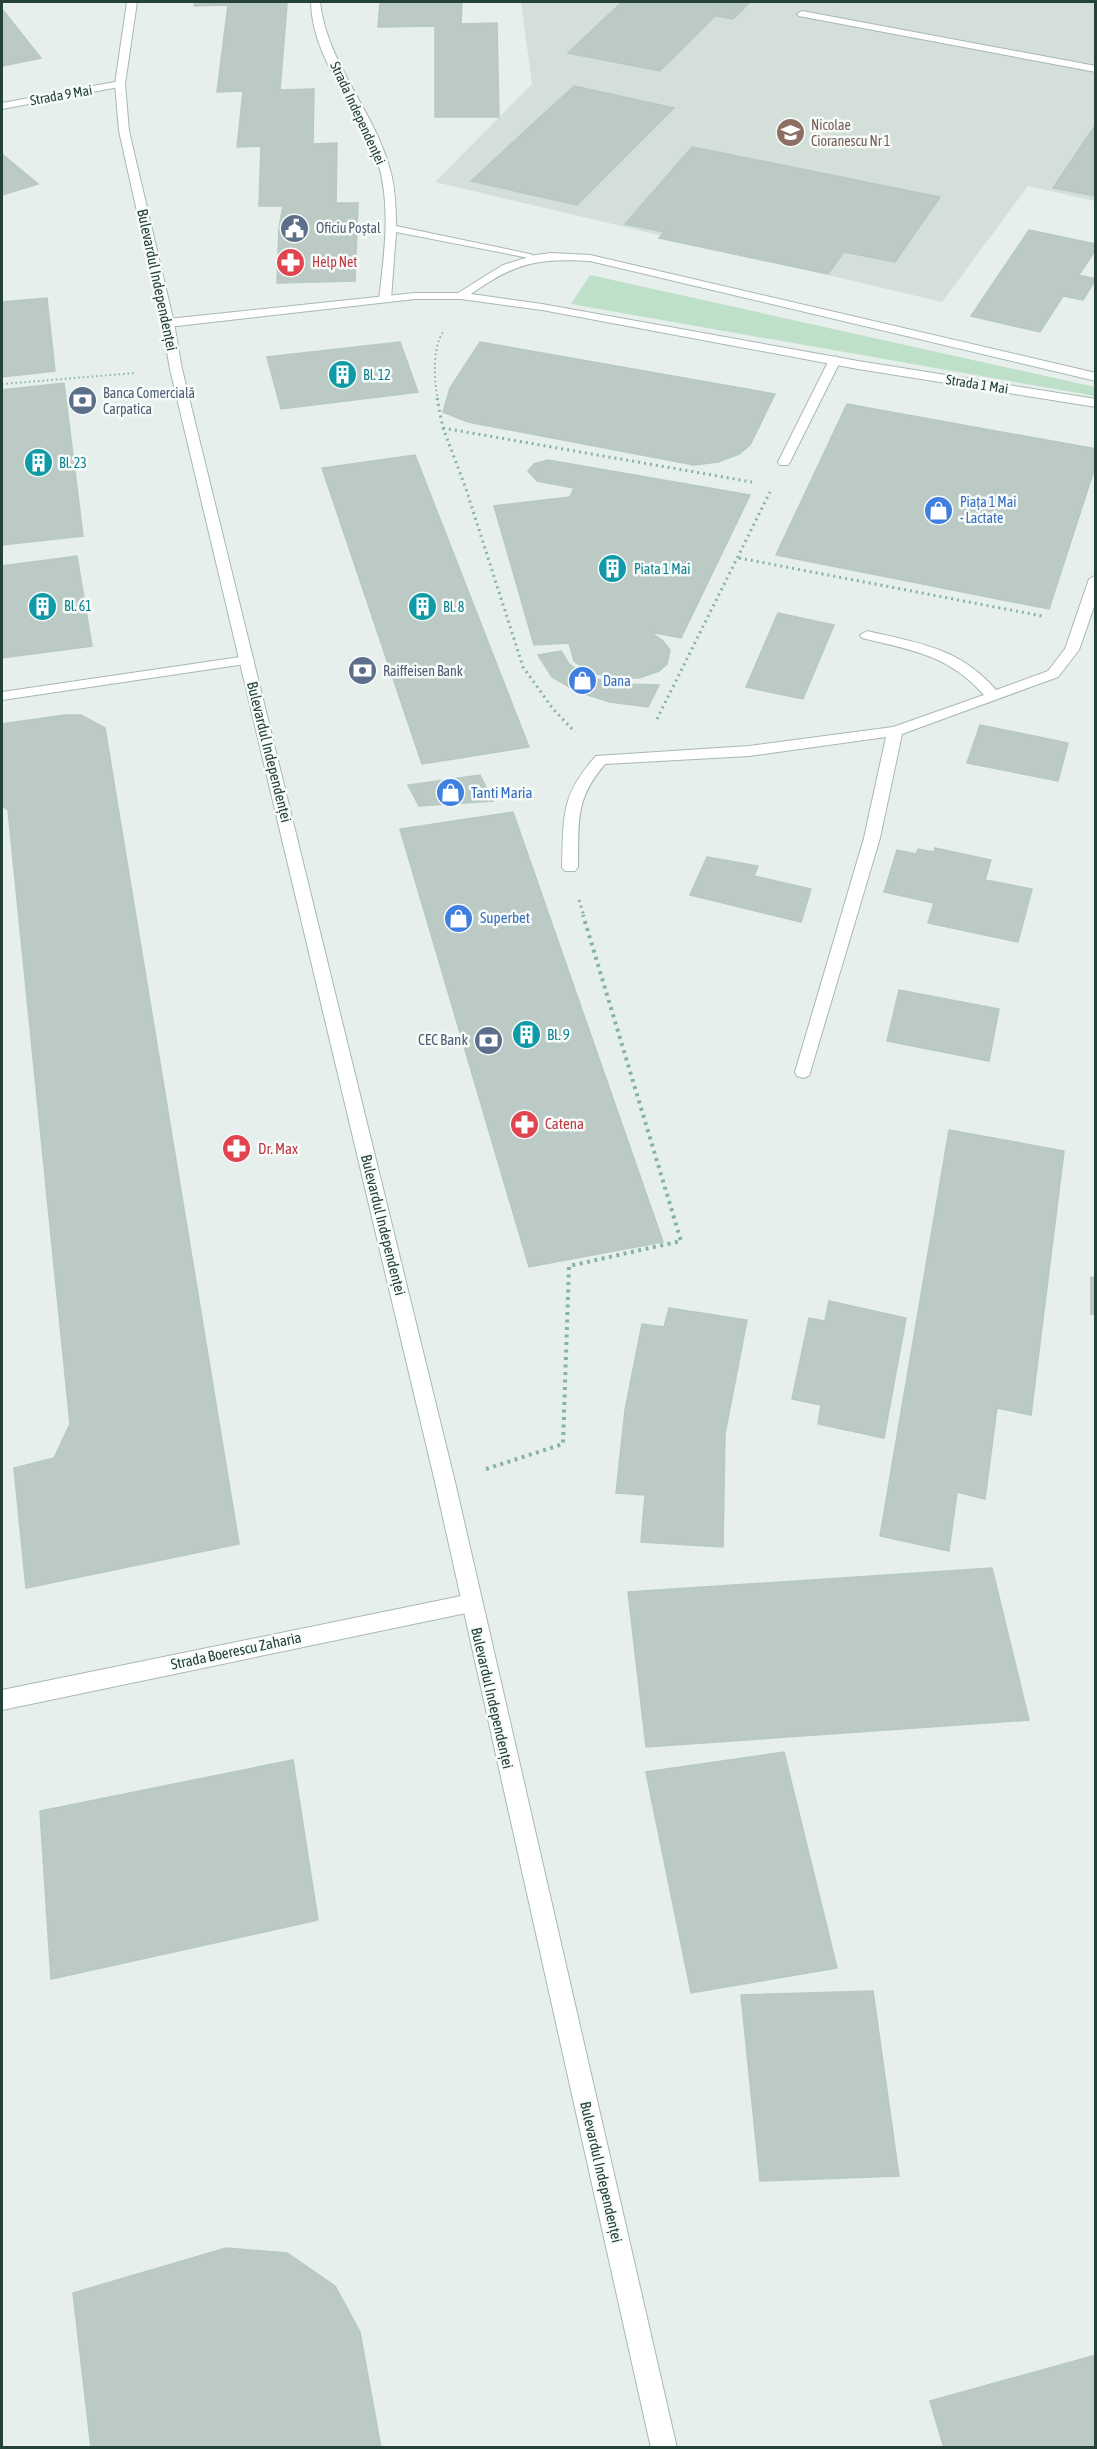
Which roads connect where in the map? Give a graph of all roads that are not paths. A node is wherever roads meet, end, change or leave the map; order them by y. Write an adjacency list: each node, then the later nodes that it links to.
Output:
1 (132, 2): 5 (main road, Bulevardul Independenței)
2 (315, 2): 7 (main road, Strada Independenței)
3 (802, 14): 4 (main road)
4 (1095, 69)
5 (120, 84): 6 (main road, Strada 9 Mai); 11 (main road, Bulevardul Independenței)
6 (2, 106)
7 (392, 228): 8 (main road); 10 (main road, Strada Independenței)
8 (530, 257): 9 (main road); 13 (main road)
9 (461, 297): 10 (main road, Strada 1 Mai); 12 (main road, Strada 1 Mai)
10 (385, 299): 11 (main road, Strada 1 Mai)
11 (168, 323): 18 (main road, Bulevardul Independenței)
12 (835, 360): 14 (main road, Strada 1 Mai); 15 (main road)
13 (1095, 377)
14 (1095, 404)
15 (784, 462)
16 (1095, 579): 20 (main road)
17 (867, 635): 20 (main road)
18 (247, 660): 19 (main road); 24 (main road, Bulevardul Independenței)
19 (2, 696)
20 (994, 697): 21 (main road)
21 (895, 731): 22 (main road); 23 (main road)
22 (570, 867)
23 (803, 1072)
24 (471, 1603): 25 (main road, Strada Boerescu Zaharia); 26 (main road, Bulevardul Independenței)
25 (2, 1700)
26 (664, 2448)

